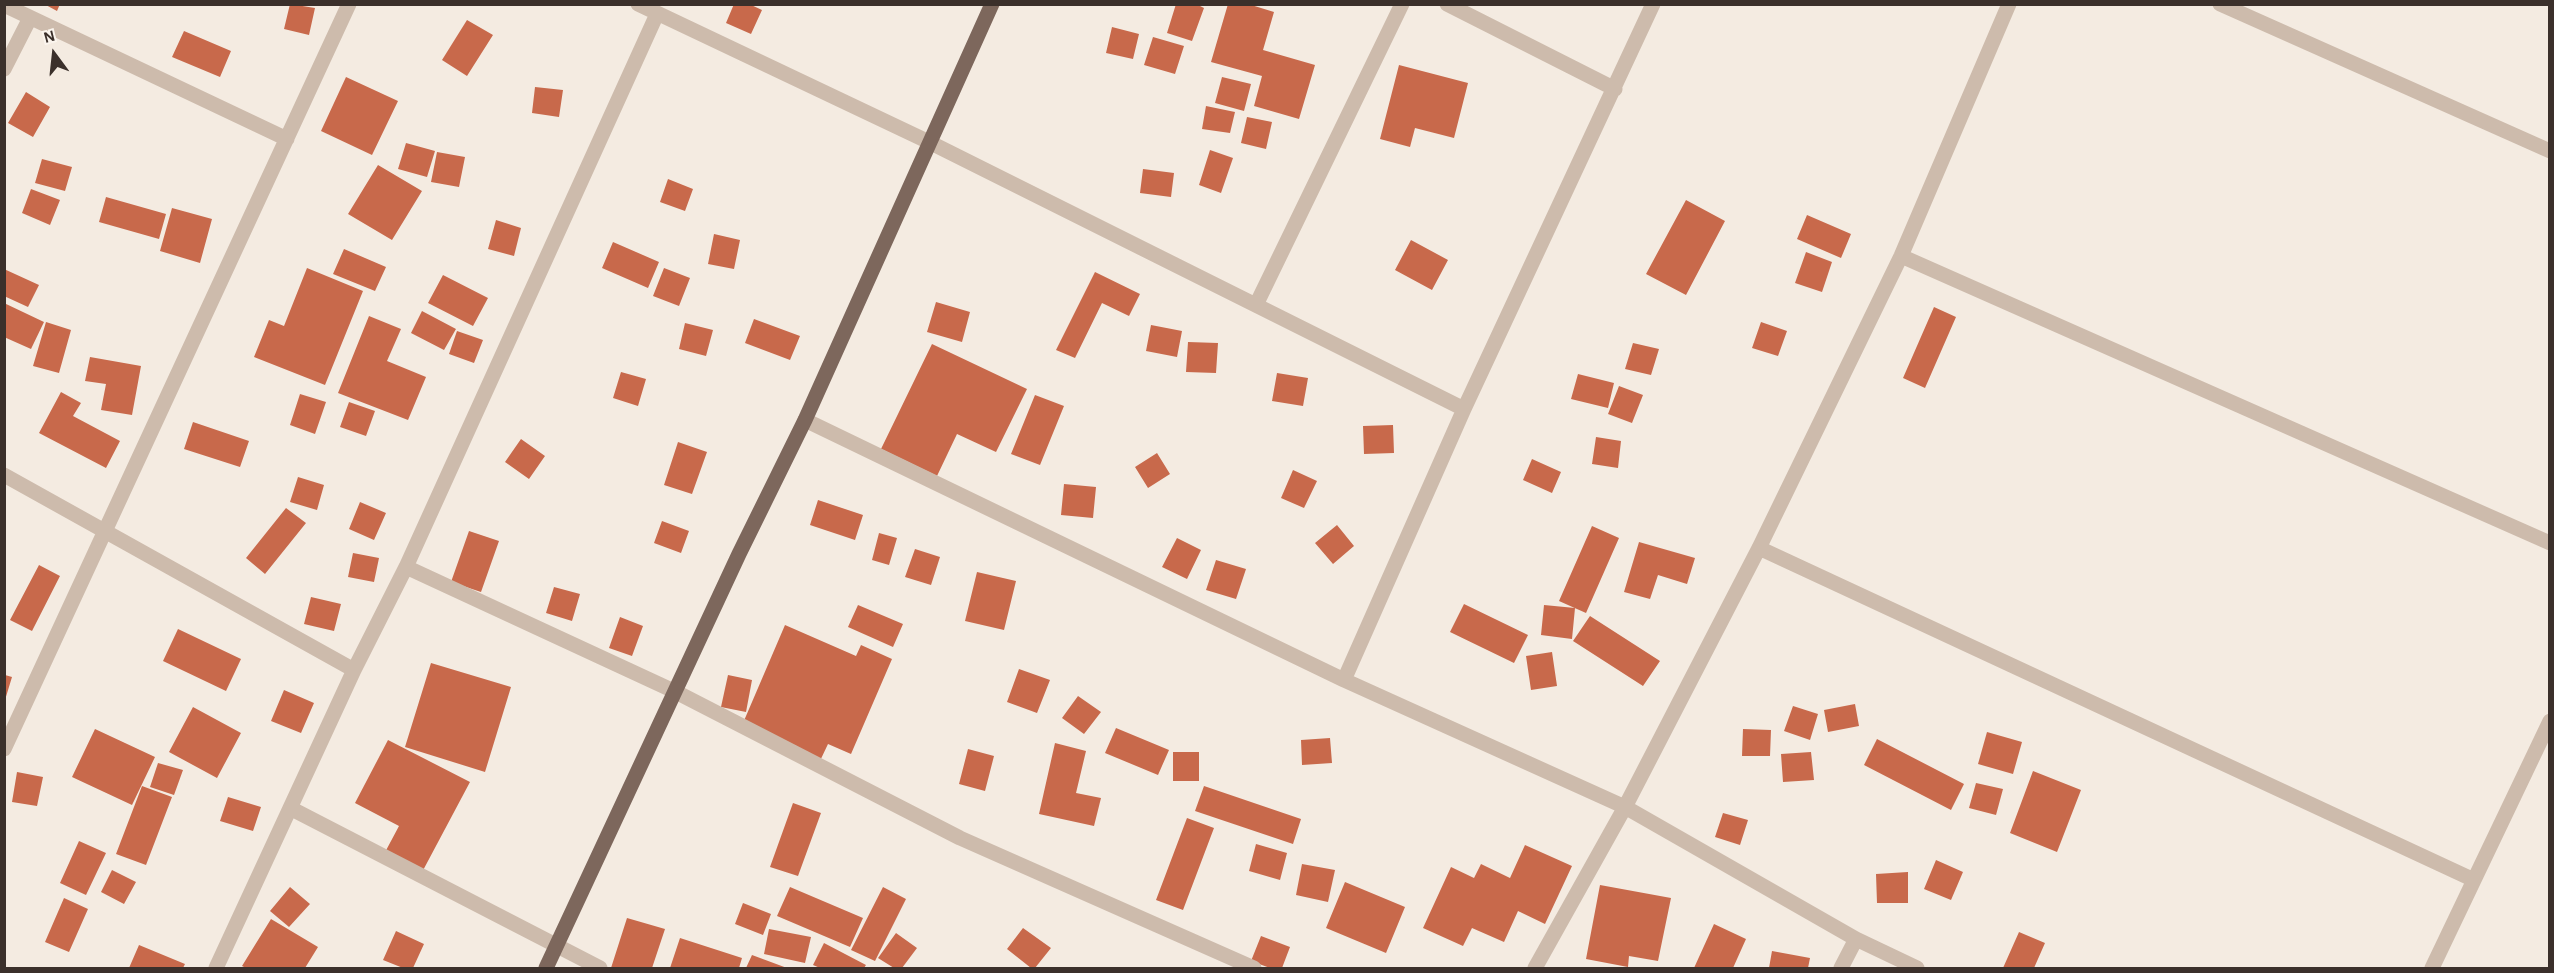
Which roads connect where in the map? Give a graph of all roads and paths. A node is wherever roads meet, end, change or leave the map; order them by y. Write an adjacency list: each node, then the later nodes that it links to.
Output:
1 (349, 4): 14 (street)
2 (638, 4): 10 (street)
3 (992, 4): 15 (main road)
4 (1402, 4): 18 (street)
5 (1447, 4): 13 (street)
6 (1653, 4): 13 (street)
7 (2009, 4): 17 (street)
8 (2220, 4): 16 (street)
9 (4, 5): 11 (street)
10 (657, 14): 15 (street); 25 (street)
11 (30, 18): 12 (street); 14 (street)
12 (4, 69)
13 (1615, 89): 19 (street)
14 (287, 139): 22 (street)
15 (929, 142): 18 (street); 20 (main road)
16 (2550, 152)
17 (1901, 256): 23 (street); 24 (street)
18 (1256, 305): 19 (street)
19 (1464, 409): 27 (street)
20 (805, 420): 27 (street); 28 (main road)
21 (4, 475): 22 (street)
22 (107, 530): 26 (street); 30 (street)
23 (2550, 543)
24 (1759, 548): 31 (street); 33 (street)
25 (406, 567): 26 (street); 28 (street)
26 (354, 670): 32 (street)
27 (1344, 680): 31 (street)
28 (675, 692): 35 (main road); 39 (street)
29 (2550, 721): 33 (street)
30 (4, 749)
31 (1625, 807): 34 (street); 40 (street)
32 (290, 808): 35 (street); 36 (street)
33 (2474, 880): 43 (street)
34 (1856, 939): 41 (street); 42 (street)
35 (556, 946): 37 (main road); 38 (street)
36 (216, 969)
37 (546, 969)
38 (600, 969)
39 (1254, 969)
40 (1535, 969)
41 (1841, 969)
42 (1917, 969)
43 (2432, 969)

